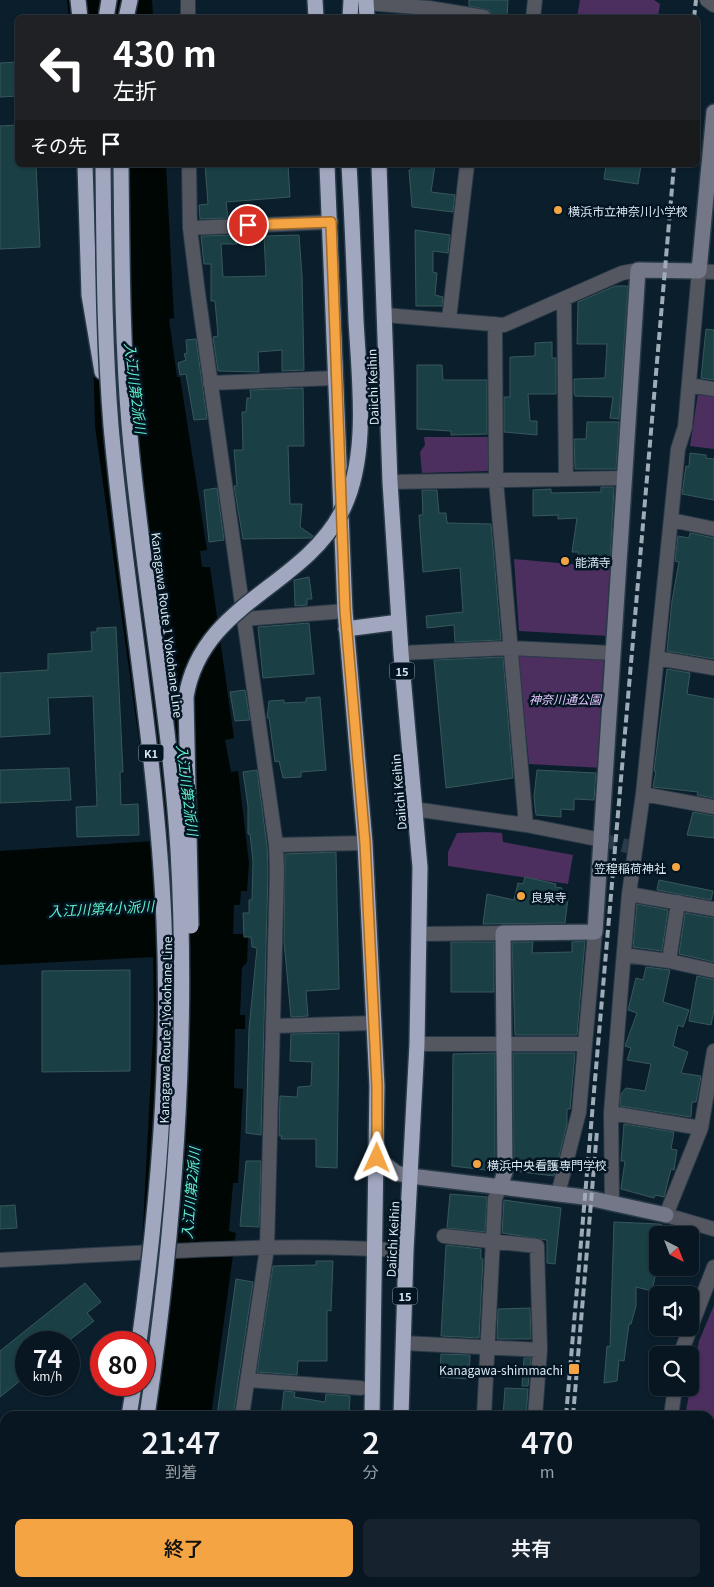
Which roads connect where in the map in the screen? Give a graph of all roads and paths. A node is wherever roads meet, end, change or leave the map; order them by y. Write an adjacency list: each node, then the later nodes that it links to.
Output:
1 (78, 0): 11 (highway)
2 (109, 0): 12 (highway)
3 (130, 0): 13 (highway)
4 (188, 0): 14 (street)
5 (314, 0): 15 (highway)
6 (535, 0): 18 (street)
7 (707, 0): 10 (street)
8 (430, 4): 9 (street); 17 (street)
9 (363, 5): 16 (highway)
10 (714, 5)
11 (80, 15)
12 (106, 15)
13 (127, 15)
14 (188, 15)
15 (316, 15)
16 (353, 15)
17 (476, 15)
18 (533, 15)
19 (714, 122): 31 (street)
20 (85, 167): 40 (highway, bridge)
21 (103, 167): 40 (highway, Kanagawa Route 1 Yokohane Line / K1, bridge)
22 (121, 167): 80 (highway, Kanagawa Route 1 Yokohane Line / K1, bridge)
23 (189, 167): 29 (street)
24 (327, 167): 28 (highway, Daiichi Keihin)
25 (349, 167): 80 (highway, bridge)
26 (379, 167): 33 (highway, Daiichi Keihin / 15)
27 (467, 167): 34 (street)
28 (331, 222): 29 (street); 36 (highway, Daiichi Keihin)
29 (190, 228): 37 (street)
30 (638, 270): 31 (street); 32 (street); 41 (street)
31 (707, 271): 38 (street)
32 (564, 299): 35 (street); 42 (street)
33 (385, 314): 34 (street); 44 (highway, Daiichi Keihin / 15)
34 (449, 319): 35 (street)
35 (495, 324): 43 (street)
36 (335, 378): 37 (street); 47 (highway, Daiichi Keihin)
37 (210, 383): 48 (street)
38 (689, 385): 39 (street); 45 (street)
39 (714, 389)
40 (111, 426): 95 (highway, Kanagawa Route 1 Yokohane Line / K1, bridge)
41 (625, 478): 42 (street); 53 (street)
42 (566, 479): 43 (street)
43 (496, 480): 44 (street); 51 (street)
44 (390, 482): 49 (highway, Daiichi Keihin / 15)
45 (670, 520): 46 (street); 54 (street)
46 (714, 528)
47 (345, 610): 48 (street); 50 (highway, Daiichi Keihin)
48 (244, 619): 62 (street)
49 (399, 622): 50 (highway); 52 (highway, Daiichi Keihin / 15)
50 (346, 629): 61 (highway, Daiichi Keihin)
51 (511, 648): 52 (street); 53 (street); 59 (street)
52 (401, 653): 58 (highway, Daiichi Keihin / 15)
53 (613, 653): 60 (street)
54 (657, 658): 55 (street); 56 (street)
55 (714, 668)
56 (643, 794): 57 (street); 63 (street)
57 (714, 807)
58 (414, 809): 59 (street); 68 (highway, Daiichi Keihin / 15)
59 (526, 825): 60 (street)
60 (602, 840): 66 (street)
61 (365, 843): 62 (street); 72 (highway, Daiichi Keihin)
62 (276, 845): 73 (street)
63 (629, 894): 64 (street); 69 (street)
64 (678, 902): 65 (street); 70 (street)
65 (714, 909)
66 (595, 932): 67 (street); 76 (street)
67 (503, 933): 68 (street); 75 (street)
68 (419, 934): 74 (highway, Daiichi Keihin / 15)
69 (624, 955): 70 (street); 78 (street)
70 (669, 961): 71 (street)
71 (714, 971)
72 (374, 1023): 73 (street); 81 (highway, Daiichi Keihin)
73 (274, 1026): 90 (street)
74 (417, 1044): 75 (street); 82 (highway, Daiichi Keihin / 15)
75 (504, 1044): 76 (street); 83 (street)
76 (585, 1044): 84 (street)
77 (714, 1051): 79 (street)
78 (611, 1113): 79 (street); 85 (street)
79 (701, 1128): 86 (street)
80 (178, 1154): 105 (highway, Kanagawa Route 1 Yokohane Line / K1, bridge)
81 (377, 1158): 82 (street); 91 (highway, Daiichi Keihin)
82 (410, 1176): 83 (street); 92 (highway, Daiichi Keihin / 15)
83 (500, 1186): 84 (street); 89 (street)
84 (558, 1194): 85 (street)
85 (612, 1202): 86 (street)
86 (666, 1215): 87 (street)
87 (714, 1229)
88 (444, 1236): 89 (street)
89 (494, 1240): 98 (street); 99 (street)
90 (267, 1248): 91 (street); 93 (street, bridge); 100 (street)
91 (375, 1248): 92 (street); 107 (highway, Daiichi Keihin)
92 (406, 1251): 96 (highway, Daiichi Keihin / 15)
93 (0, 1260)
94 (714, 1267): 97 (street)
95 (140, 1331)
96 (403, 1343): 98 (street); 108 (highway, Daiichi Keihin / 15)
97 (683, 1346)
98 (487, 1348): 99 (street); 109 (street)
99 (540, 1350): 110 (street)
100 (248, 1380): 101 (street); 106 (street)
101 (361, 1388)
102 (132, 1396): 104 (highway)
103 (674, 1396): 111 (street)
104 (130, 1411)
105 (148, 1411)
106 (243, 1411)
107 (372, 1411)
108 (401, 1411)
109 (484, 1411)
110 (535, 1411)
111 (672, 1411)

